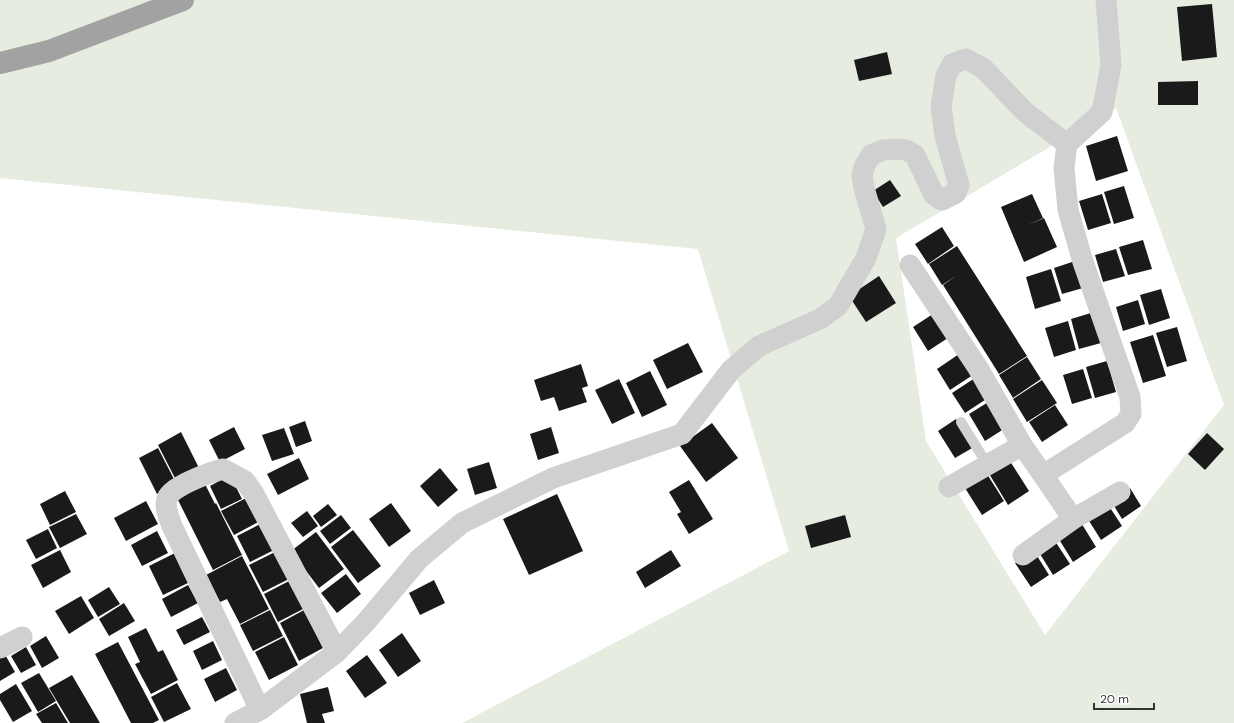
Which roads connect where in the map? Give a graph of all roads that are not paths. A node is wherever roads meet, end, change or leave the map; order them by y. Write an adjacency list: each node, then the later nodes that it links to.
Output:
1 (183, 0): 3 (highway)
2 (1106, 0): 4 (street)
3 (0, 63)
4 (1067, 144): 9 (street); 16 (street)
5 (910, 265): 7 (street)
6 (961, 422): 8 (lane)
7 (1022, 445): 8 (street); 9 (street)
8 (987, 464): 10 (street)
9 (1043, 475): 12 (street)
10 (949, 487)
11 (1120, 492): 12 (street)
12 (1073, 519): 13 (street)
13 (1023, 555)
14 (22, 637): 15 (street)
15 (0, 648)
16 (337, 652): 17 (street); 17 (street)
17 (260, 710): 18 (street)
18 (234, 723)

